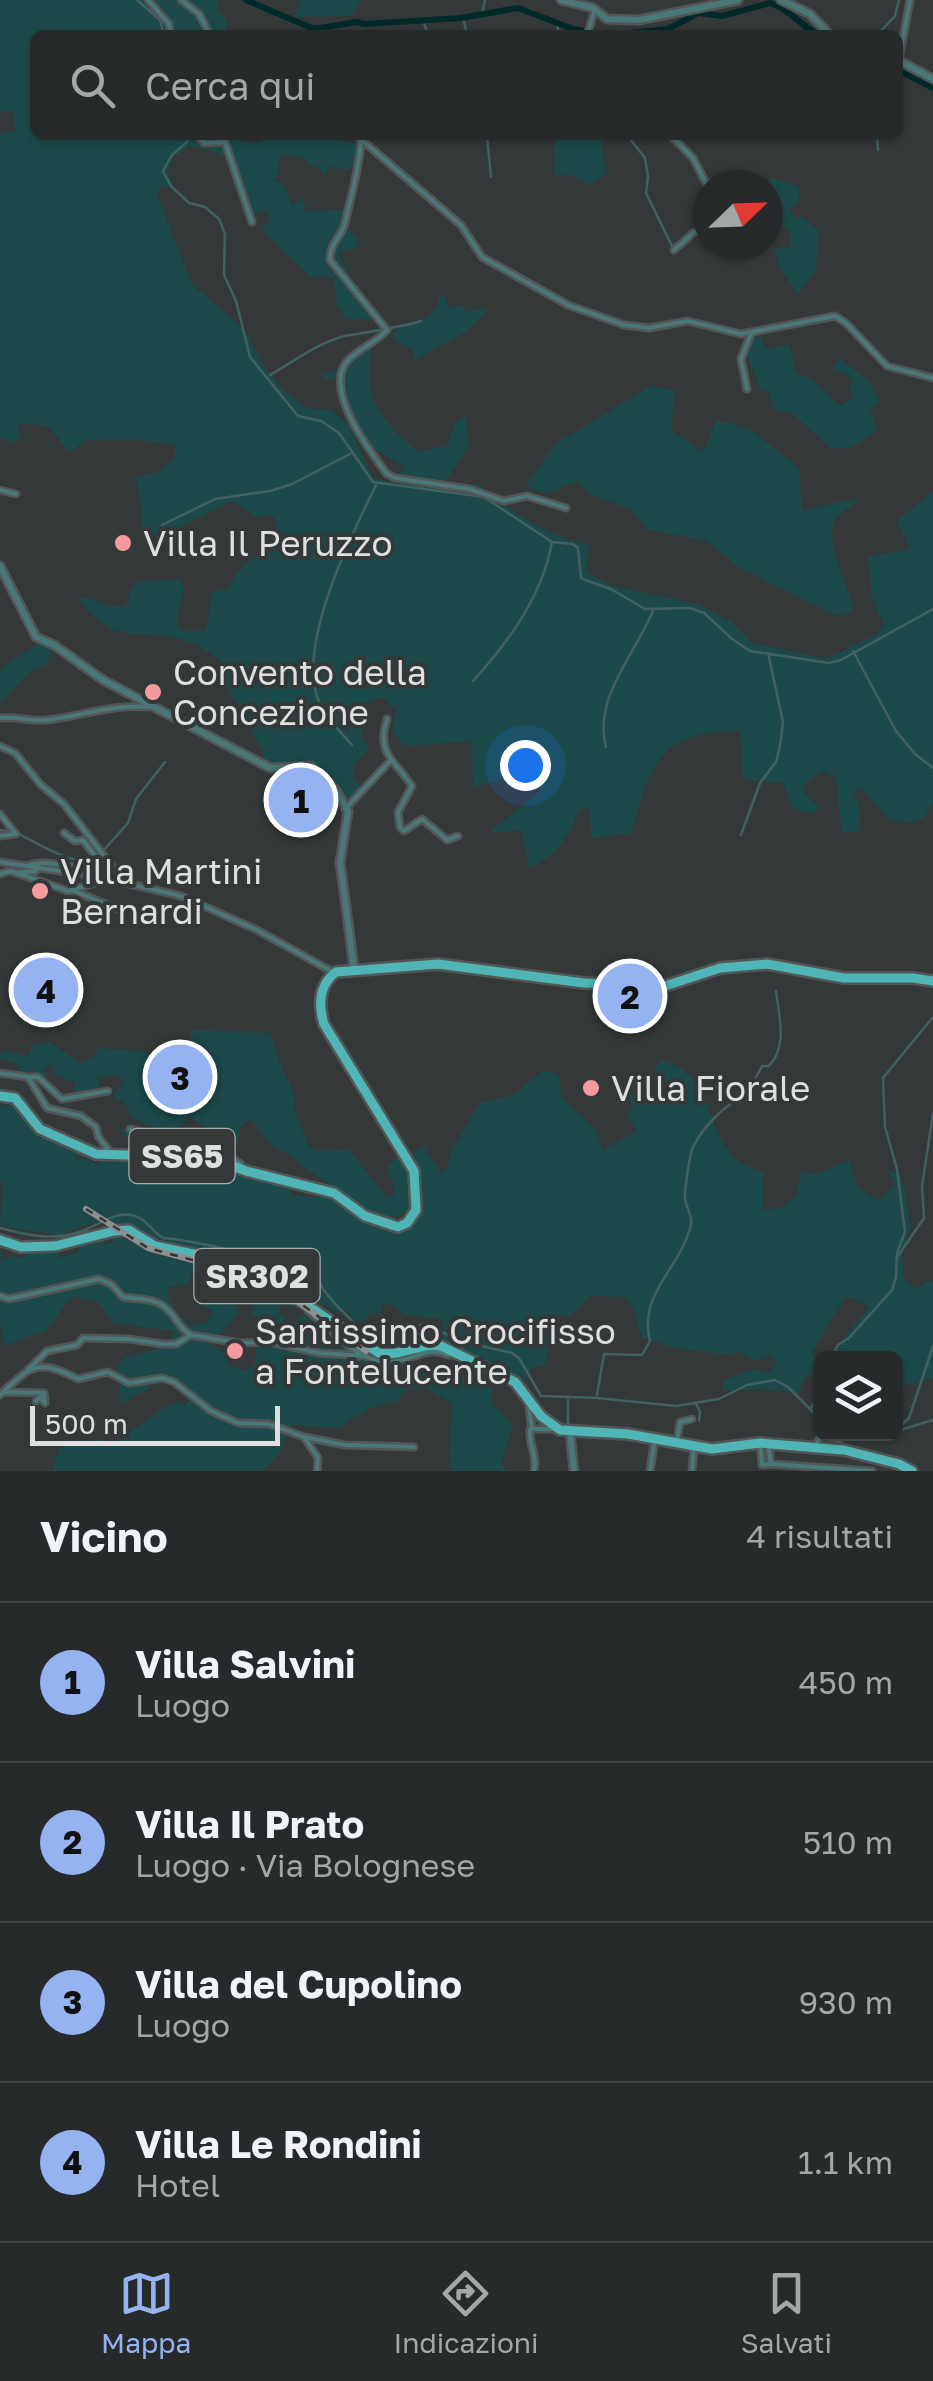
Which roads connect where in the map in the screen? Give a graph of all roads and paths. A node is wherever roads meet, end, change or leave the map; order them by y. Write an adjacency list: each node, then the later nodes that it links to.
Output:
1 (148, 0): 8 (street)
2 (181, 0): 9 (street)
3 (561, 0): 7 (street)
4 (738, 0): 7 (street)
5 (781, 0): 11 (street)
6 (910, 0): 12 (street)
7 (594, 9): 10 (street)
8 (170, 30)
9 (208, 30)
10 (589, 30)
11 (825, 30)
12 (903, 35)
13 (903, 63): 14 (street)
14 (933, 79)
15 (202, 140): 20 (street)
16 (359, 140): 28 (street)
17 (362, 140): 23 (street)
18 (675, 140): 19 (street)
19 (699, 170)
20 (252, 222)
21 (693, 233): 22 (street)
22 (674, 250)
23 (751, 334): 24 (street); 25 (street)
24 (933, 378)
25 (747, 389)
26 (0, 490): 27 (street)
27 (16, 494)
28 (566, 508)
29 (0, 566): 30 (street)
30 (150, 705): 31 (street); 35 (street)
31 (0, 718)
32 (387, 718): 34 (street)
33 (0, 746): 46 (street)
34 (391, 760): 35 (street); 39 (street)
35 (347, 807): 49 (street)
36 (0, 814): 38 (street)
37 (64, 833): 42 (street)
38 (0, 836)
39 (458, 836)
40 (0, 862): 41 (street)
41 (15, 864): 42 (street); 45 (street)
42 (27, 866): 46 (street)
43 (37, 870): 44 (street)
44 (16, 872): 45 (street); 47 (street)
45 (0, 873)
46 (108, 878): 47 (street); 49 (street)
47 (71, 890): 48 (street)
48 (120, 910)
49 (340, 970): 52 (main road); 60 (main road, SS65)
50 (645, 970): 52 (street)
51 (933, 982): 52 (main road)
52 (626, 984): 53 (street)
53 (627, 1014)
54 (0, 1073): 55 (street)
55 (28, 1078): 56 (street); 59 (street)
56 (108, 1092)
57 (0, 1096): 59 (main road, SS65)
58 (130, 1129): 60 (street)
59 (101, 1155): 60 (main road, SS65)
60 (247, 1171)
61 (0, 1240): 67 (main road, SR302)
62 (242, 1278): 65 (street)
63 (0, 1296): 64 (street)
64 (191, 1335): 65 (street); 66 (street)
65 (366, 1356): 67 (street)
66 (26, 1372): 68 (street); 75 (street)
67 (495, 1372): 69 (main road, SR302)
68 (1, 1394): 70 (street)
69 (528, 1398): 72 (street); 73 (main road, SR302)
70 (36, 1400)
71 (692, 1418): 77 (street)
72 (532, 1428): 73 (street); 84 (street)
73 (557, 1429): 74 (main road)
74 (570, 1432): 76 (main road); 85 (street)
75 (304, 1437): 81 (street); 83 (street)
76 (655, 1438): 77 (main road); 86 (street)
77 (677, 1441): 80 (main road)
78 (818, 1441): 82 (street)
79 (764, 1443): 80 (main road); 82 (main road); 88 (street)
80 (695, 1446): 87 (street)
81 (414, 1447)
82 (814, 1448): 89 (main road)
83 (316, 1471)
84 (534, 1471)
85 (574, 1471)
86 (650, 1471)
87 (692, 1471)
88 (872, 1471)
89 (912, 1471)

